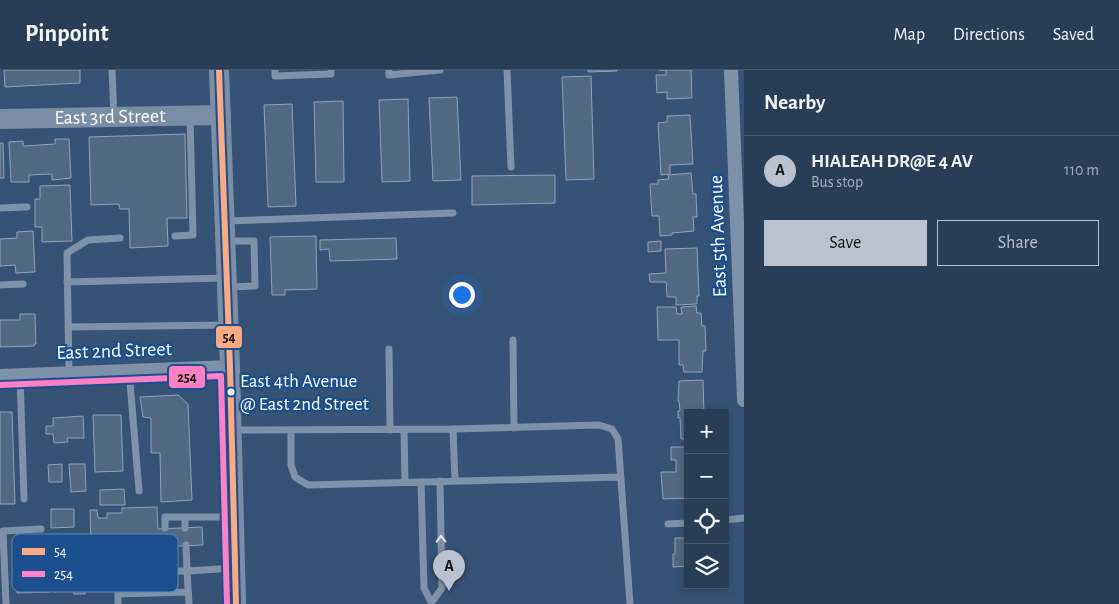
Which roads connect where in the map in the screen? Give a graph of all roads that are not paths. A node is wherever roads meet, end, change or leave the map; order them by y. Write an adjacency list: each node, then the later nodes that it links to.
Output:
1 (112, 70): 11 (lane)
2 (219, 70): 10 (main road)
3 (275, 70): 4 (lane)
4 (331, 70)
5 (389, 70): 6 (lane)
6 (440, 70)
7 (507, 70): 13 (lane)
8 (731, 70): 34 (street, East 5th Avenue)
9 (190, 115): 10 (main road, East 3rd Street); 11 (main road, East 3rd Street); 18 (lane)
10 (221, 115): 17 (main road)
11 (114, 117): 12 (main road, East 3rd Street)
12 (0, 119)
13 (511, 167)
14 (27, 207): 15 (lane)
15 (0, 208)
16 (453, 213): 17 (lane)
17 (224, 221): 20 (main road)
18 (175, 236)
19 (120, 238): 21 (lane)
20 (225, 242): 22 (main road); 22 (lane)
21 (67, 282): 22 (lane); 26 (lane)
22 (226, 283): 25 (main road)
23 (23, 284): 24 (lane)
24 (0, 285)
25 (228, 325): 26 (lane); 29 (main road)
26 (68, 327): 31 (lane)
27 (513, 340): 35 (lane)
28 (390, 349): 38 (lane)
29 (230, 367): 30 (street, East 2nd Street); 37 (main road)
30 (129, 370): 31 (street, East 2nd Street); 46 (lane)
31 (69, 373): 32 (street, East 2nd Street)
32 (20, 375): 33 (street, East 2nd Street); 47 (lane)
33 (0, 376)
34 (744, 400)
35 (514, 428): 36 (lane); 41 (lane)
36 (454, 429): 39 (lane); 43 (lane)
37 (231, 430): 40 (lane); 49 (main road)
38 (390, 430): 39 (lane); 40 (lane)
39 (404, 430): 44 (lane)
40 (291, 431): 44 (lane)
41 (621, 477): 43 (lane); 69 (lane)
42 (440, 481): 43 (lane); 45 (lane); 64 (lane, one-way to 42)
43 (455, 481)
44 (405, 482): 45 (lane)
45 (421, 482): 64 (lane)
46 (140, 491)
47 (24, 499)
48 (185, 517): 49 (lane); 54 (lane); 55 (lane)
49 (233, 517): 59 (main road)
50 (744, 518): 51 (lane)
51 (729, 520)
52 (684, 523): 53 (lane)
53 (668, 524)
54 (165, 528)
55 (185, 528)
56 (41, 529): 57 (lane)
57 (2, 531): 65 (lane)
58 (186, 545): 61 (lane)
59 (235, 568): 61 (lane); 68 (main road)
60 (178, 571): 61 (lane)
61 (188, 571): 62 (lane)
62 (188, 592): 63 (lane); 67 (lane)
63 (118, 594): 66 (lane)
64 (432, 603)
65 (6, 604)
66 (118, 604)
67 (189, 604)
68 (236, 604)
69 (630, 604)

